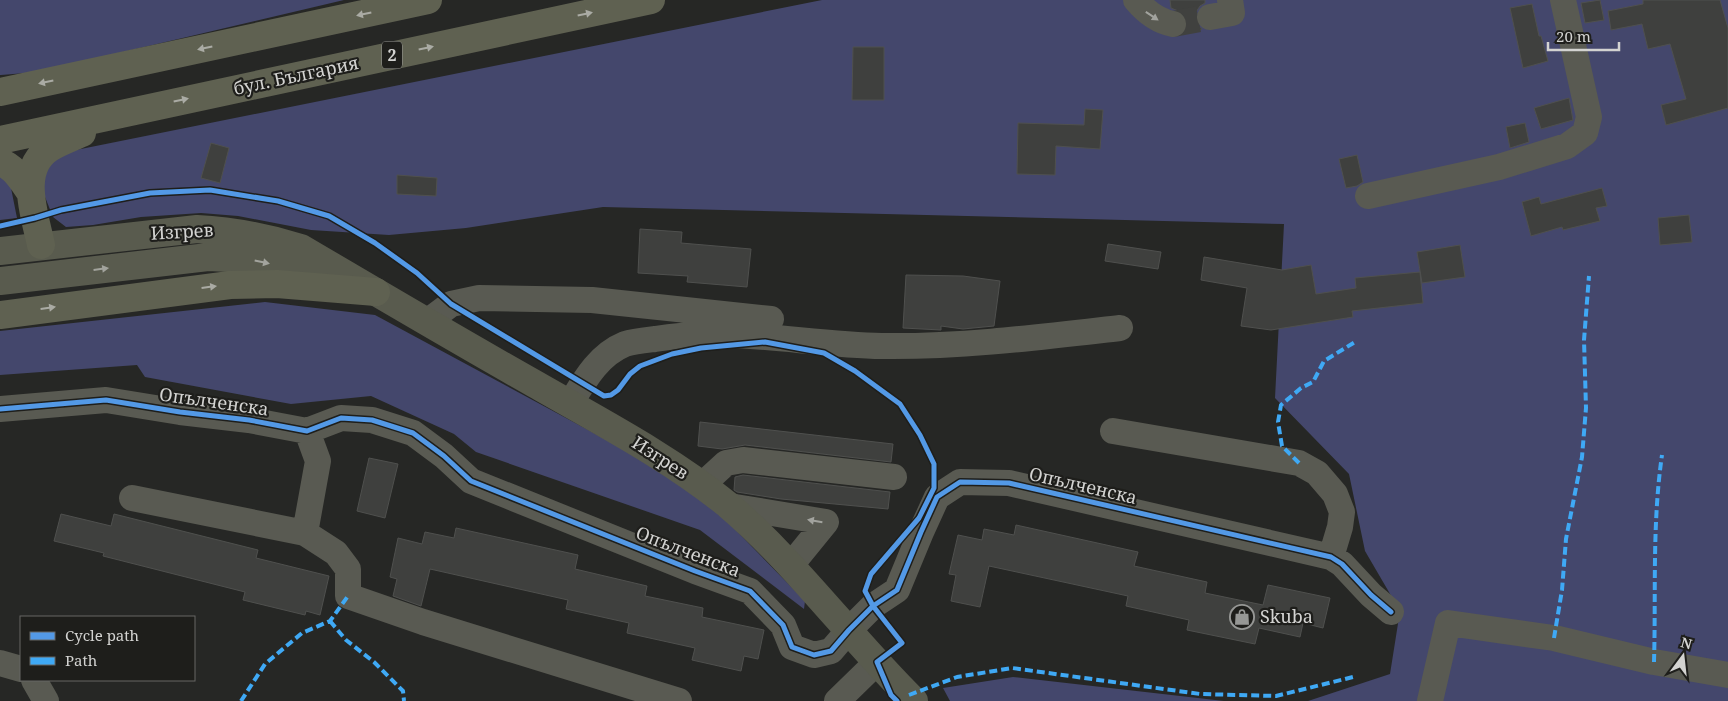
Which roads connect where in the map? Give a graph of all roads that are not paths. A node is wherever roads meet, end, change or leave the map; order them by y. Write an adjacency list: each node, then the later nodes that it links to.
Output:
1 (428, 0): 8 (highway, one-way to 8)
2 (651, 0): 9 (highway, бул. България / 2, one-way to 2)
3 (1136, 0): 7 (street, one-way to 7)
4 (1230, 0): 6 (street)
5 (1563, 0): 13 (street)
6 (1210, 17)
7 (1173, 24)
8 (5, 89)
9 (133, 110): 10 (highway, бул. България / 2); 12 (highway)
10 (0, 140)
11 (0, 162): 12 (highway)
12 (30, 192): 14 (highway)
13 (1368, 196)
14 (41, 245): 15 (main road, Изгрев); 17 (main road, Изгрев)
15 (0, 251)
16 (0, 281): 17 (main road, Изгрев, one-way to 17)
17 (366, 286): 18 (highway, one-way to 17); 20 (main road, Изгрев)
18 (0, 315)
19 (771, 319): 20 (street)
20 (427, 322): 22 (main road, Изгрев)
21 (1120, 328): 22 (street)
22 (570, 404): 27 (main road, Изгрев)
23 (0, 409): 24 (street, Опълченска)
24 (307, 431): 30 (street); 34 (street, Опълченска)
25 (1114, 431): 31 (street)
26 (894, 478): 27 (street)
27 (702, 485): 29 (main road, Изгрев)
28 (132, 498): 30 (street)
29 (728, 506): 32 (main road, Изгрев); 32 (street, one-way to 29)
30 (305, 533): 41 (street)
31 (1331, 557): 33 (street); 34 (street, Опълченска)
32 (791, 565): 34 (main road, Изгрев)
33 (1391, 612)
34 (848, 630): 35 (main road, Изгрев)
35 (877, 662): 42 (street); 43 (main road, Изгрев)
36 (0, 663): 37 (street)
37 (20, 669)
38 (1728, 675): 44 (street)
39 (35, 681): 40 (street)
40 (46, 701)
41 (680, 701)
42 (837, 701)
43 (914, 701)
44 (1430, 701)

